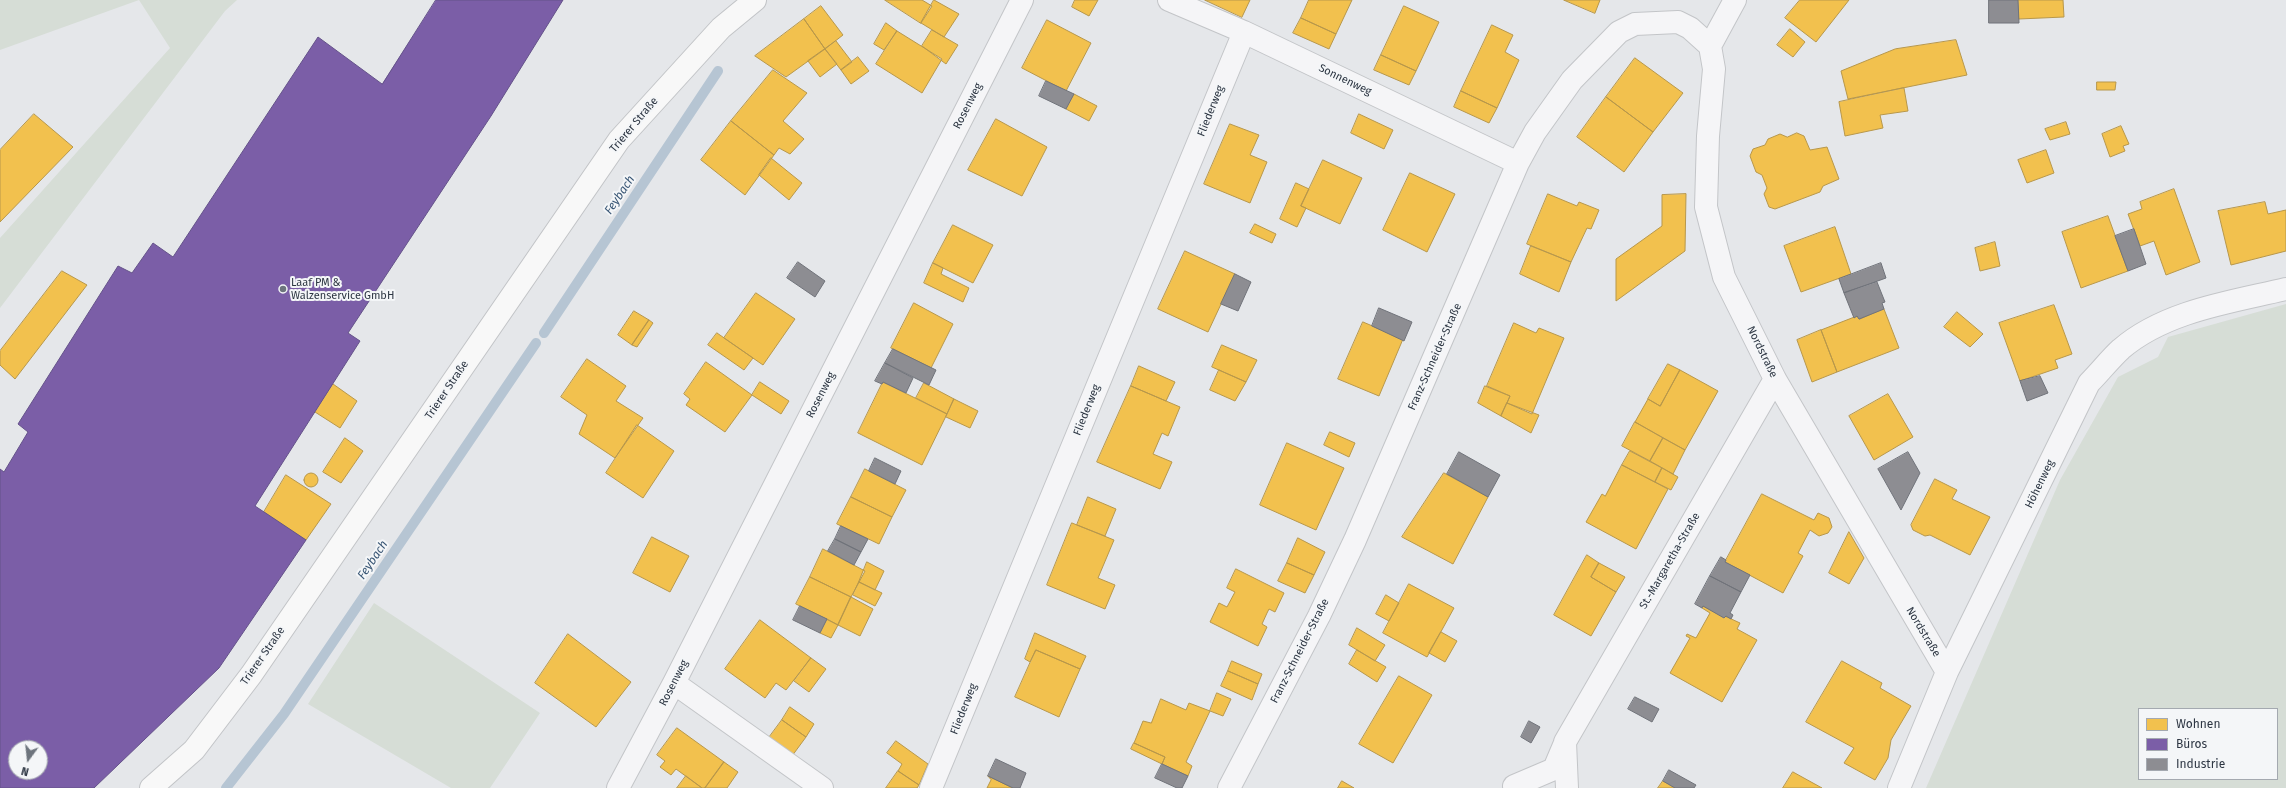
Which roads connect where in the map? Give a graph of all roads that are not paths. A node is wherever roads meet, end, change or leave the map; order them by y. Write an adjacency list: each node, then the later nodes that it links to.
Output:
1 (755, 0): 14 (main road, Trierer Straße)
2 (1022, 0): 11 (street, Rosenweg)
3 (1169, 0): 5 (street, Sonnenweg)
4 (1735, 0): 6 (street)
5 (1244, 32): 7 (street, Sonnenweg); 17 (street, Fliederweg)
6 (1710, 46): 7 (street, Franz-Schneider-Straße); 9 (street, Nordstraße)
7 (1518, 163): 18 (street, Franz-Schneider-Straße)
8 (2286, 289): 10 (street, Höhenweg)
9 (1775, 379): 10 (street, Nordstraße); 12 (street, St.-Margaretha-Straße)
10 (1947, 672): 20 (street, Höhenweg)
11 (674, 683): 15 (street, Rosenweg); 16 (street)
12 (1565, 742): 13 (street, St.-Margaretha-Straße); 19 (street)
13 (1514, 786)
14 (150, 788)
15 (618, 788)
16 (822, 788)
17 (931, 788)
18 (1229, 788)
19 (1567, 788)
20 (1899, 788)

